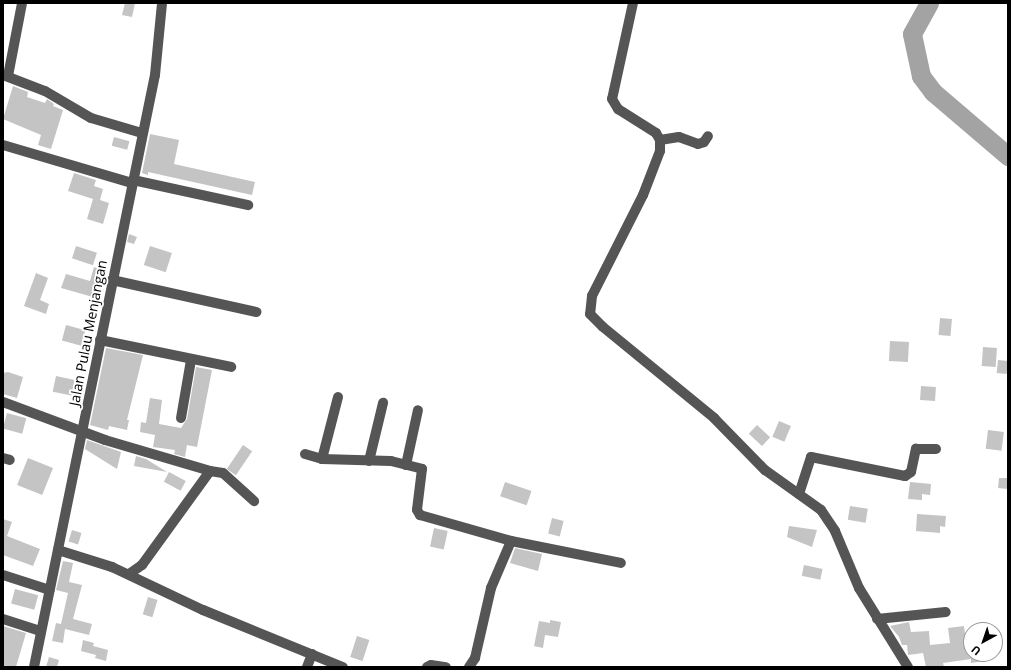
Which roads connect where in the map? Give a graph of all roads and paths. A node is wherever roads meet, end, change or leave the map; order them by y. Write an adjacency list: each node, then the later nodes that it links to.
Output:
1 (22, 3): 4 (street)
2 (162, 3): 5 (street, Jalan Pulau Menjangan)
3 (634, 3): 7 (street)
4 (6, 75): 5 (street)
5 (142, 132): 9 (street, Jalan Pulau Menjangan)
6 (708, 136): 7 (street)
7 (660, 140): 28 (street)
8 (3, 145): 9 (street)
9 (132, 181): 10 (street); 11 (street, Jalan Pulau Menjangan)
10 (248, 205)
11 (112, 280): 12 (street); 13 (street, Jalan Pulau Menjangan)
12 (256, 312)
13 (100, 340): 14 (street); 21 (street, Jalan Pulau Menjangan)
14 (191, 360): 15 (street); 20 (street)
15 (231, 367)
16 (338, 397): 24 (street)
17 (3, 402): 21 (street)
18 (383, 403): 25 (street)
19 (418, 410): 26 (street)
20 (181, 418)
21 (83, 432): 27 (street); 31 (street, Jalan Pulau Menjangan)
22 (936, 449): 28 (street)
23 (305, 454): 24 (street)
24 (322, 459): 25 (street)
25 (369, 461): 26 (street)
26 (406, 465): 30 (street)
27 (210, 471): 29 (street); 33 (street)
28 (799, 494): 37 (street)
29 (254, 501)
30 (511, 541): 32 (street); 46 (street)
31 (58, 550): 33 (street); 35 (street, Jalan Pulau Menjangan)
32 (621, 563)
33 (129, 574): 40 (street)
34 (3, 575): 35 (street)
35 (50, 590): 39 (street, Jalan Pulau Menjangan)
36 (946, 612): 37 (street)
37 (877, 619): 47 (street)
38 (3, 620): 39 (street)
39 (41, 631): 41 (street, Jalan Pulau Menjangan)
40 (312, 654): 42 (street); 43 (street)
41 (34, 667)
42 (307, 667)
43 (343, 667)
44 (427, 667): 45 (street)
45 (446, 667)
46 (469, 667)
47 (908, 667)

